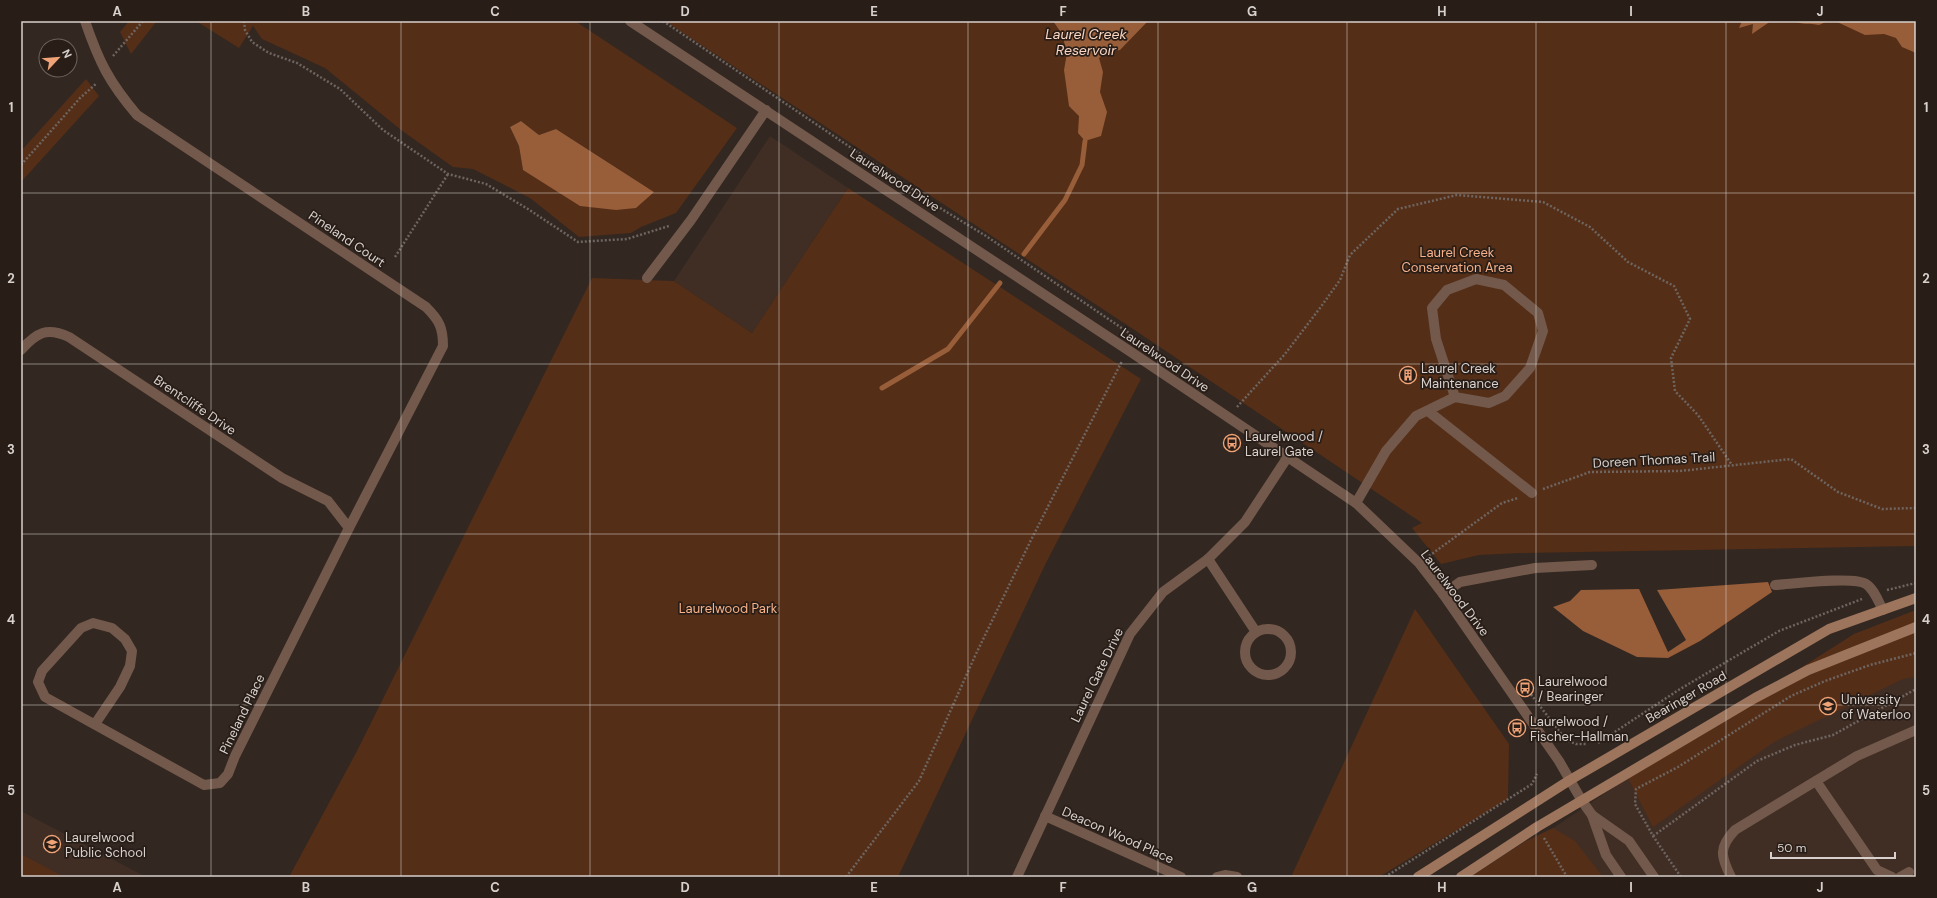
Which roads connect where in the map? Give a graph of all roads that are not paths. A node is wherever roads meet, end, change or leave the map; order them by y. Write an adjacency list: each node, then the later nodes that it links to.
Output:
1 (85, 21): 11 (street, Pineland Court)
2 (630, 21): 3 (street, Laurelwood Drive)
3 (766, 110): 4 (street); 8 (street, Laurelwood Drive)
4 (647, 278)
5 (21, 350): 11 (street, Brentcliffe Drive)
6 (1455, 397): 6 (street); 7 (street)
7 (1428, 411): 9 (street); 10 (street)
8 (1287, 458): 10 (street, Laurelwood Drive); 12 (street, Laurel Gate Drive)
9 (1532, 493)
10 (1356, 504): 15 (street, Laurelwood Drive)
11 (349, 528): 20 (street, Pineland Place)
12 (1208, 559): 19 (street); 25 (street, Laurel Gate Drive)
13 (1592, 565): 15 (street)
14 (1775, 585): 17 (street)
15 (1443, 594): 22 (street, Laurelwood Drive)
16 (1916, 598): 17 (main road, Bearinger Road)
17 (1882, 610): 22 (main road, Bearinger Road)
18 (1916, 627): 24 (main road)
19 (1256, 632): 19 (street)
20 (95, 724): 20 (street, Pineland Place)
21 (1915, 733): 23 (street)
22 (1570, 780): 24 (street, Laurelwood Drive); 32 (main road, Bearinger Road)
23 (1816, 781): 36 (street); 37 (street)
24 (1582, 801): 26 (street, Laurelwood Drive); 33 (main road)
25 (1045, 816): 28 (street, Laurel Gate Drive); 29 (street, Deacon Wood Place)
26 (1592, 816): 34 (street, Laurelwood Drive); 35 (street, Laurelwood Drive)
27 (1909, 872): 38 (street)
28 (1017, 877)
29 (1181, 877)
30 (1217, 877): 31 (street)
31 (1237, 877)
32 (1418, 877)
33 (1461, 877)
34 (1621, 877)
35 (1654, 877)
36 (1731, 877)
37 (1892, 877)
38 (1900, 877)

